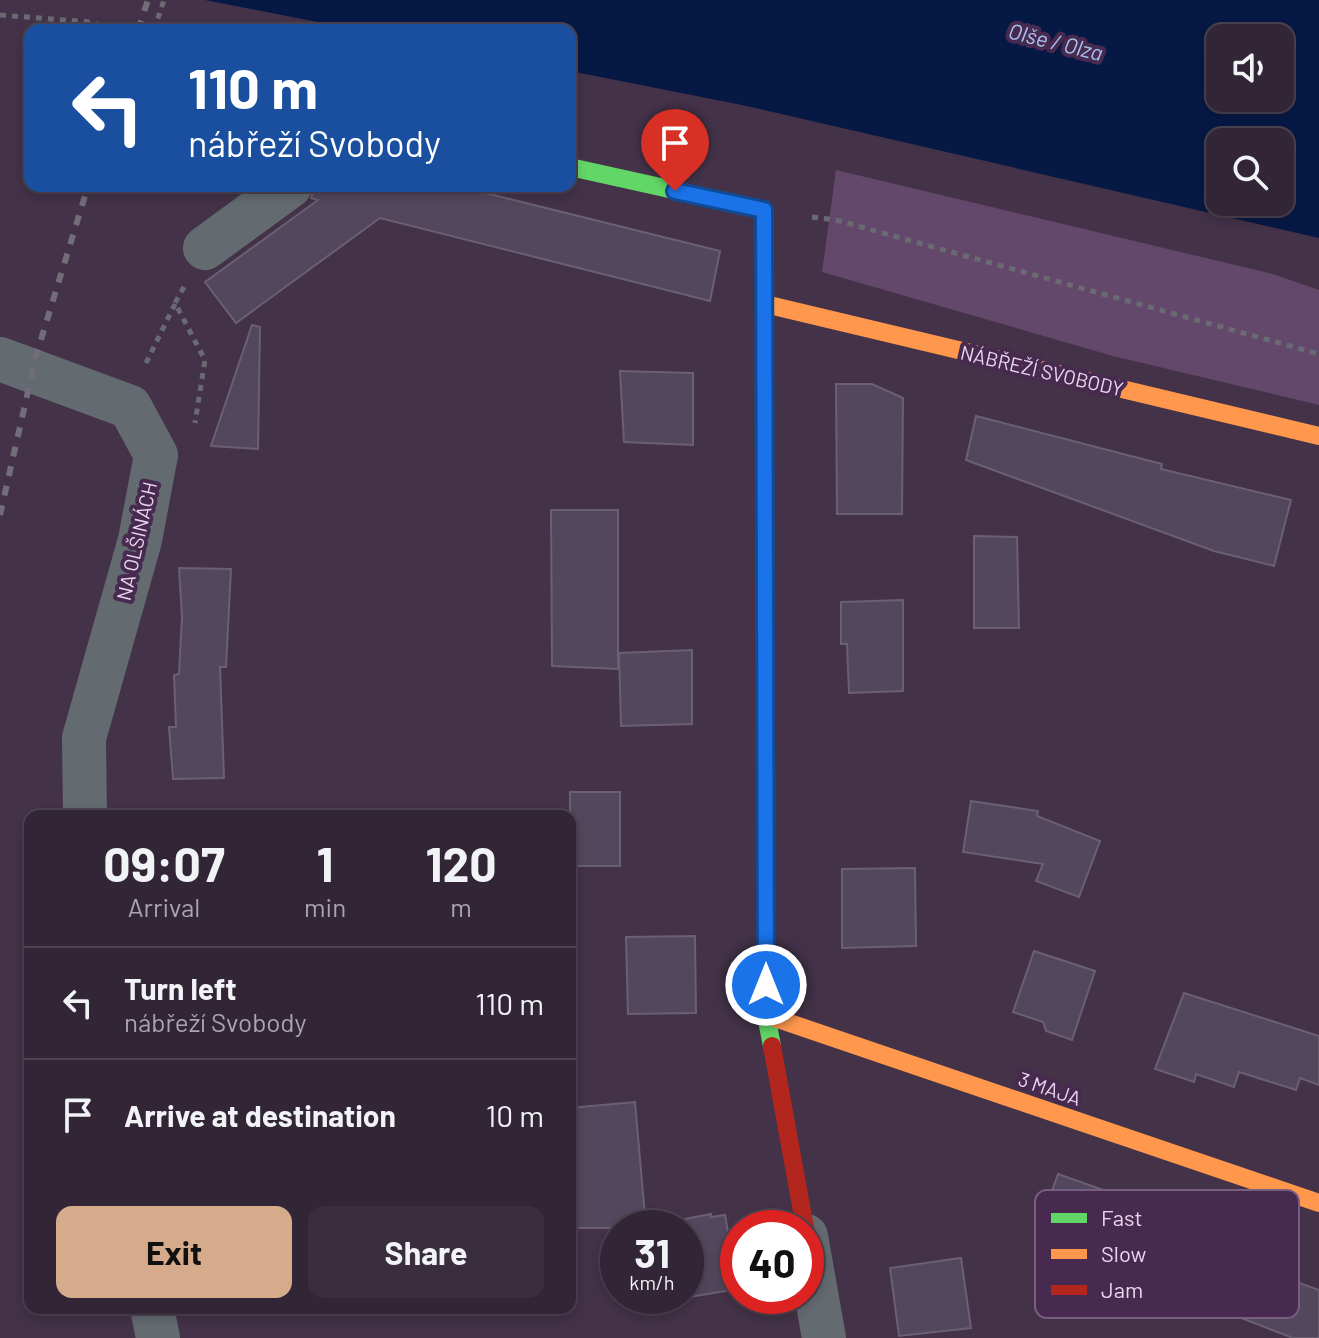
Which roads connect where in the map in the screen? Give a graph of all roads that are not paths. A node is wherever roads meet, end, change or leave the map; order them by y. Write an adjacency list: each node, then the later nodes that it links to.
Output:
1 (576, 168): 4 (street)
2 (282, 192): 3 (street)
3 (205, 248)
4 (765, 304): 6 (street, NÁBŘEŽÍ SVOBODY); 8 (street)
5 (0, 359): 7 (street, NA OLŠINÁCH)
6 (1319, 436)
7 (85, 810)
8 (766, 1015): 9 (street, 3 MAJA); 12 (street)
9 (1281, 1190)
10 (1299, 1196): 11 (street, 3 MAJA)
11 (1319, 1203)
12 (802, 1210)
13 (153, 1314): 15 (street)
14 (820, 1314): 16 (street)
15 (158, 1338)
16 (824, 1338)

